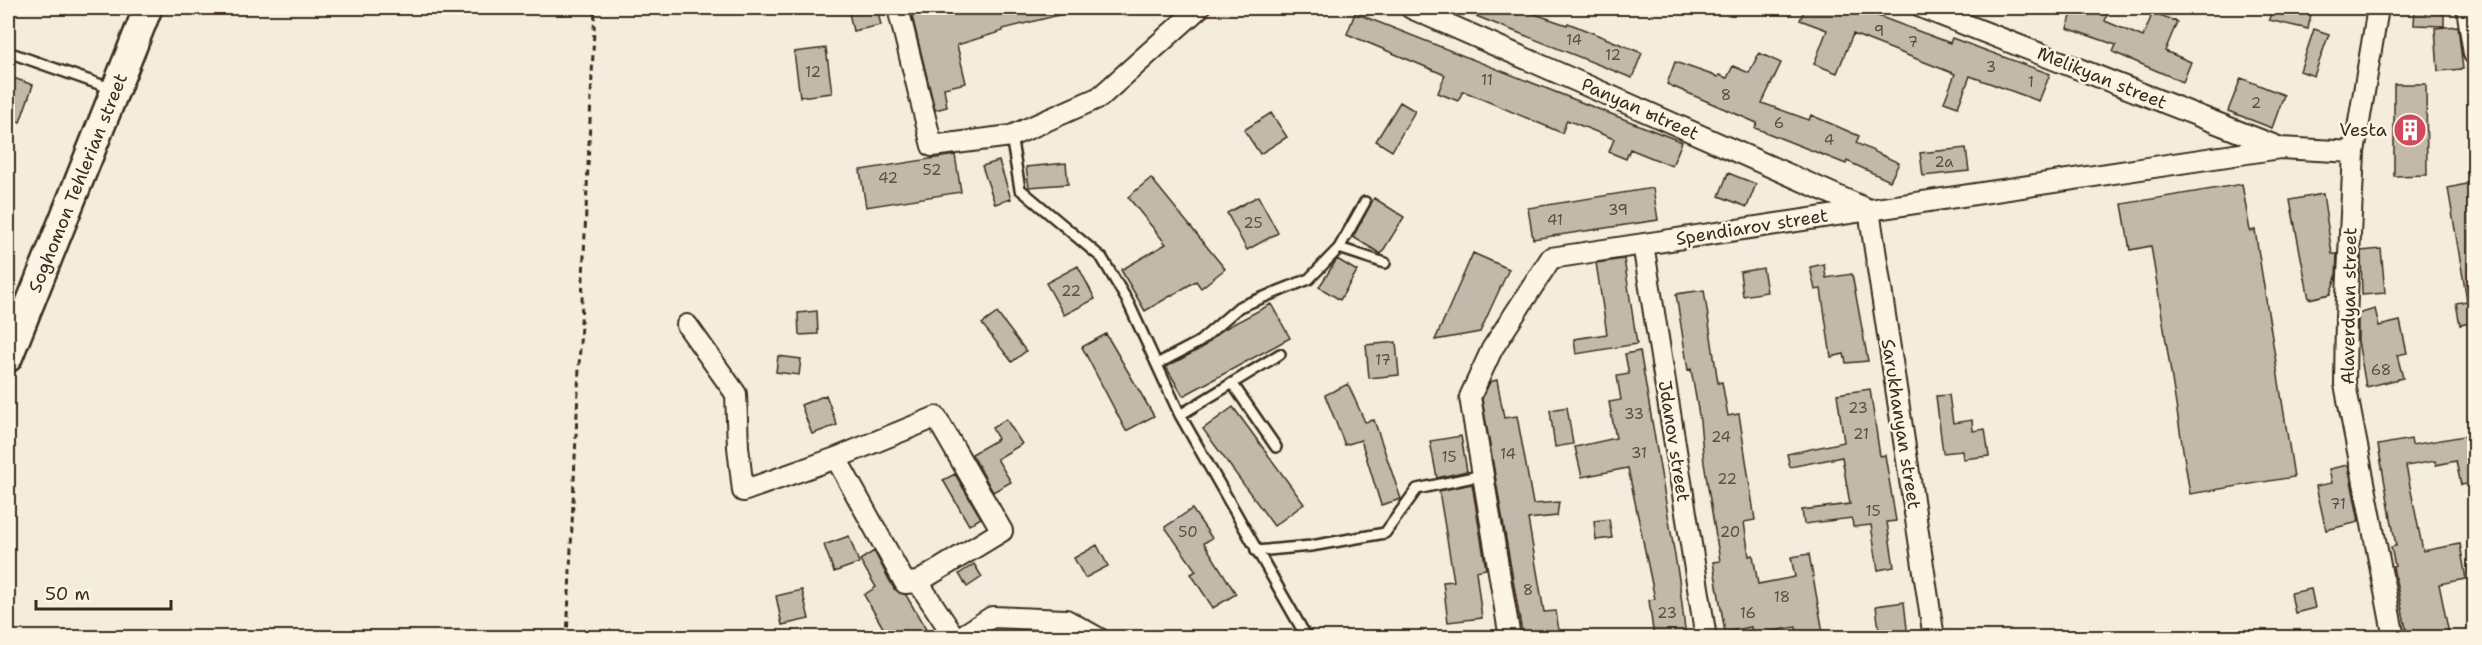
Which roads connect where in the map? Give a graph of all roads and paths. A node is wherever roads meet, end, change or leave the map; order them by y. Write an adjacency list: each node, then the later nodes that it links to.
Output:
1 (148, 8): 11 (street, Soghomon Tehlerian street)
2 (595, 8): 32 (path)
3 (898, 8): 12 (street)
4 (1199, 8): 12 (street)
5 (1411, 8): 16 (street, Panyan ыtreet)
6 (1923, 8): 13 (street, Melikyan street)
7 (2378, 8): 14 (street, Alaverdyan street)
8 (2467, 8): 10 (street)
9 (8, 52): 11 (lane)
10 (2475, 54)
11 (115, 89): 20 (street, Soghomon Tehlerian street)
12 (1011, 136): 24 (lane)
13 (2280, 148): 14 (street, Spendiarov street); 16 (street, Spendiarov street)
14 (2355, 152): 39 (street, Alaverdyan street)
15 (1365, 202): 18 (lane)
16 (1869, 210): 17 (street, Spendiarov street); 38 (street, Sarukhanyan street)
17 (1643, 244): 29 (street, Spendiarov street); 37 (street, Jdanov street)
18 (1339, 248): 19 (lane); 24 (lane)
19 (1385, 263)
20 (17, 309): 23 (street, Soghomon Tehlerian street)
21 (687, 325): 28 (street)
22 (1280, 354): 25 (lane)
23 (8, 358)
24 (1157, 364): 26 (lane)
25 (1233, 383): 26 (lane); 27 (lane)
26 (1180, 415): 30 (lane)
27 (1276, 447)
28 (836, 458): 31 (street); 31 (street)
29 (1483, 475): 30 (lane); 36 (street, Spendiarov street)
30 (1256, 551): 35 (lane)
31 (918, 582): 33 (street)
32 (567, 638)
33 (957, 638): 34 (street)
34 (1098, 638)
35 (1307, 638)
36 (1510, 638)
37 (1706, 638)
38 (1934, 638)
39 (2394, 638)

